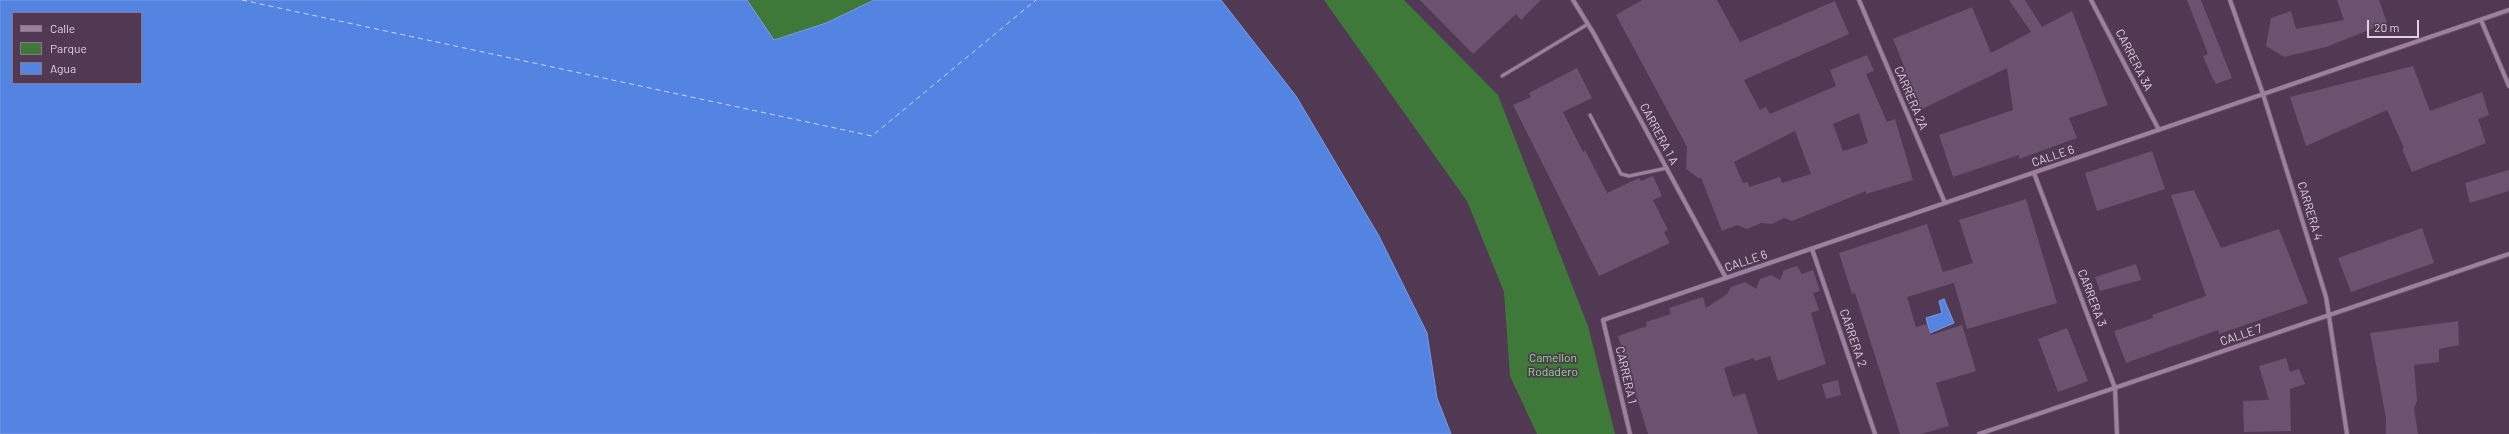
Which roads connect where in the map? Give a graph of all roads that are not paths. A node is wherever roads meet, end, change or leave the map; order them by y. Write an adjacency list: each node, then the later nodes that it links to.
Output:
1 (1573, 0): 7 (street, CARRERA 1 A)
2 (1859, 0): 15 (street, CARRERA 2A)
3 (2091, 0): 12 (street, CARRERA 3A)
4 (2230, 0): 10 (street, CARRERA 4)
5 (2509, 10): 6 (street, CALLE 6)
6 (2480, 20): 9 (street); 10 (street, CALLE 6)
7 (1588, 24): 8 (lane); 13 (street, CARRERA 1 A)
8 (1502, 76)
9 (2509, 86)
10 (2263, 94): 12 (street, CALLE 6); 19 (street, CARRERA 4)
11 (1590, 115): 13 (lane)
12 (2159, 130): 14 (street, CALLE 6)
13 (1667, 168): 18 (street, CARRERA 1 A)
14 (2034, 173): 15 (street, CALLE 6); 21 (street, CARRERA 3)
15 (1945, 204): 16 (street, CALLE 6)
16 (1812, 249): 18 (street, CALLE 6); 23 (street, CARRERA 2)
17 (2509, 254): 19 (street, CALLE 7)
18 (1726, 278): 20 (street, CALLE 6)
19 (2328, 316): 21 (street, CALLE 7); 26 (street, CARRERA 4)
20 (1603, 320): 22 (street, CARRERA 1)
21 (2115, 388): 24 (street, CALLE 7); 25 (street, CARRERA 3)
22 (1630, 434)
23 (1875, 434)
24 (1978, 434)
25 (2117, 434)
26 (2347, 434)

